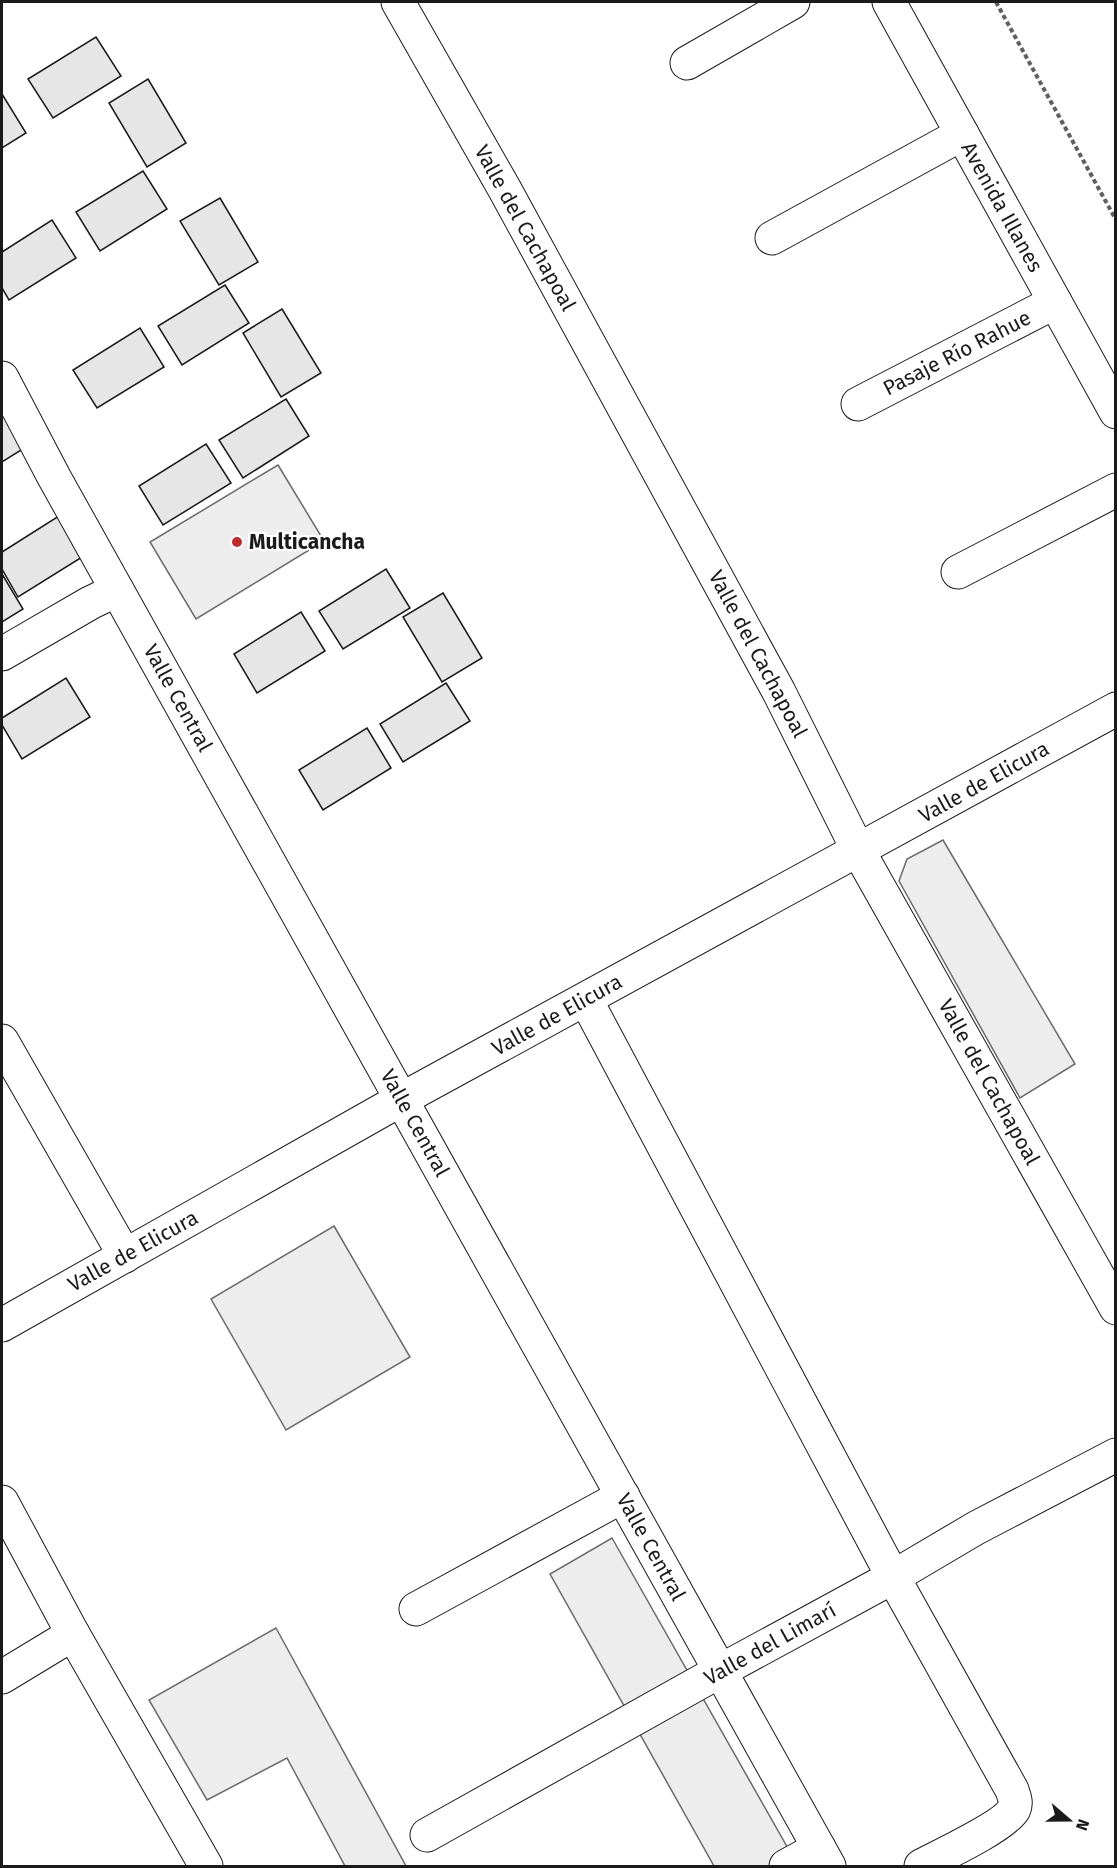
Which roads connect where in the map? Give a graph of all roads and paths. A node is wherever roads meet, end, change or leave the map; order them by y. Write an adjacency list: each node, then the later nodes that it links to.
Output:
1 (398, 2): 18 (street, Valle del Cachapoal)
2 (792, 2): 5 (street)
3 (889, 2): 6 (street, Avenida Illanes)
4 (996, 2): 7 (path)
5 (687, 63)
6 (962, 134): 8 (street); 9 (street, Avenida Illanes)
7 (1116, 220)
8 (772, 238)
9 (1055, 302): 11 (street, Pasaje Río Rahue); 12 (street, Avenida Illanes)
10 (2, 378): 15 (street, Valle Central)
11 (858, 404)
12 (1116, 412)
13 (1116, 490): 14 (street)
14 (958, 572)
15 (117, 590): 16 (street); 21 (street, Valle Central)
16 (2, 654)
17 (1116, 709): 18 (street, Valle de Elicura)
18 (858, 849): 19 (street, Valle de Elicura); 23 (street, Valle del Cachapoal)
19 (586, 1000): 21 (street, Valle de Elicura); 28 (street)
20 (2, 1041): 22 (street)
21 (402, 1099): 22 (street, Valle de Elicura); 26 (street, Valle Central)
22 (125, 1256): 24 (street, Valle de Elicura)
23 (1116, 1308)
24 (2, 1324)
25 (1116, 1455): 28 (street, Valle del Limarí)
26 (623, 1496): 29 (street); 31 (street, Valle Central)
27 (2, 1502): 30 (street)
28 (892, 1577): 31 (street, Valle del Limarí); 37 (street)
29 (416, 1610)
30 (74, 1634): 32 (street); 35 (street)
31 (720, 1671): 33 (street, Valle del Limarí); 34 (street, Valle Central)
32 (2, 1677)
33 (427, 1835)
34 (824, 1857): 36 (street)
35 (206, 1866)
36 (786, 1866)
37 (921, 1866)

